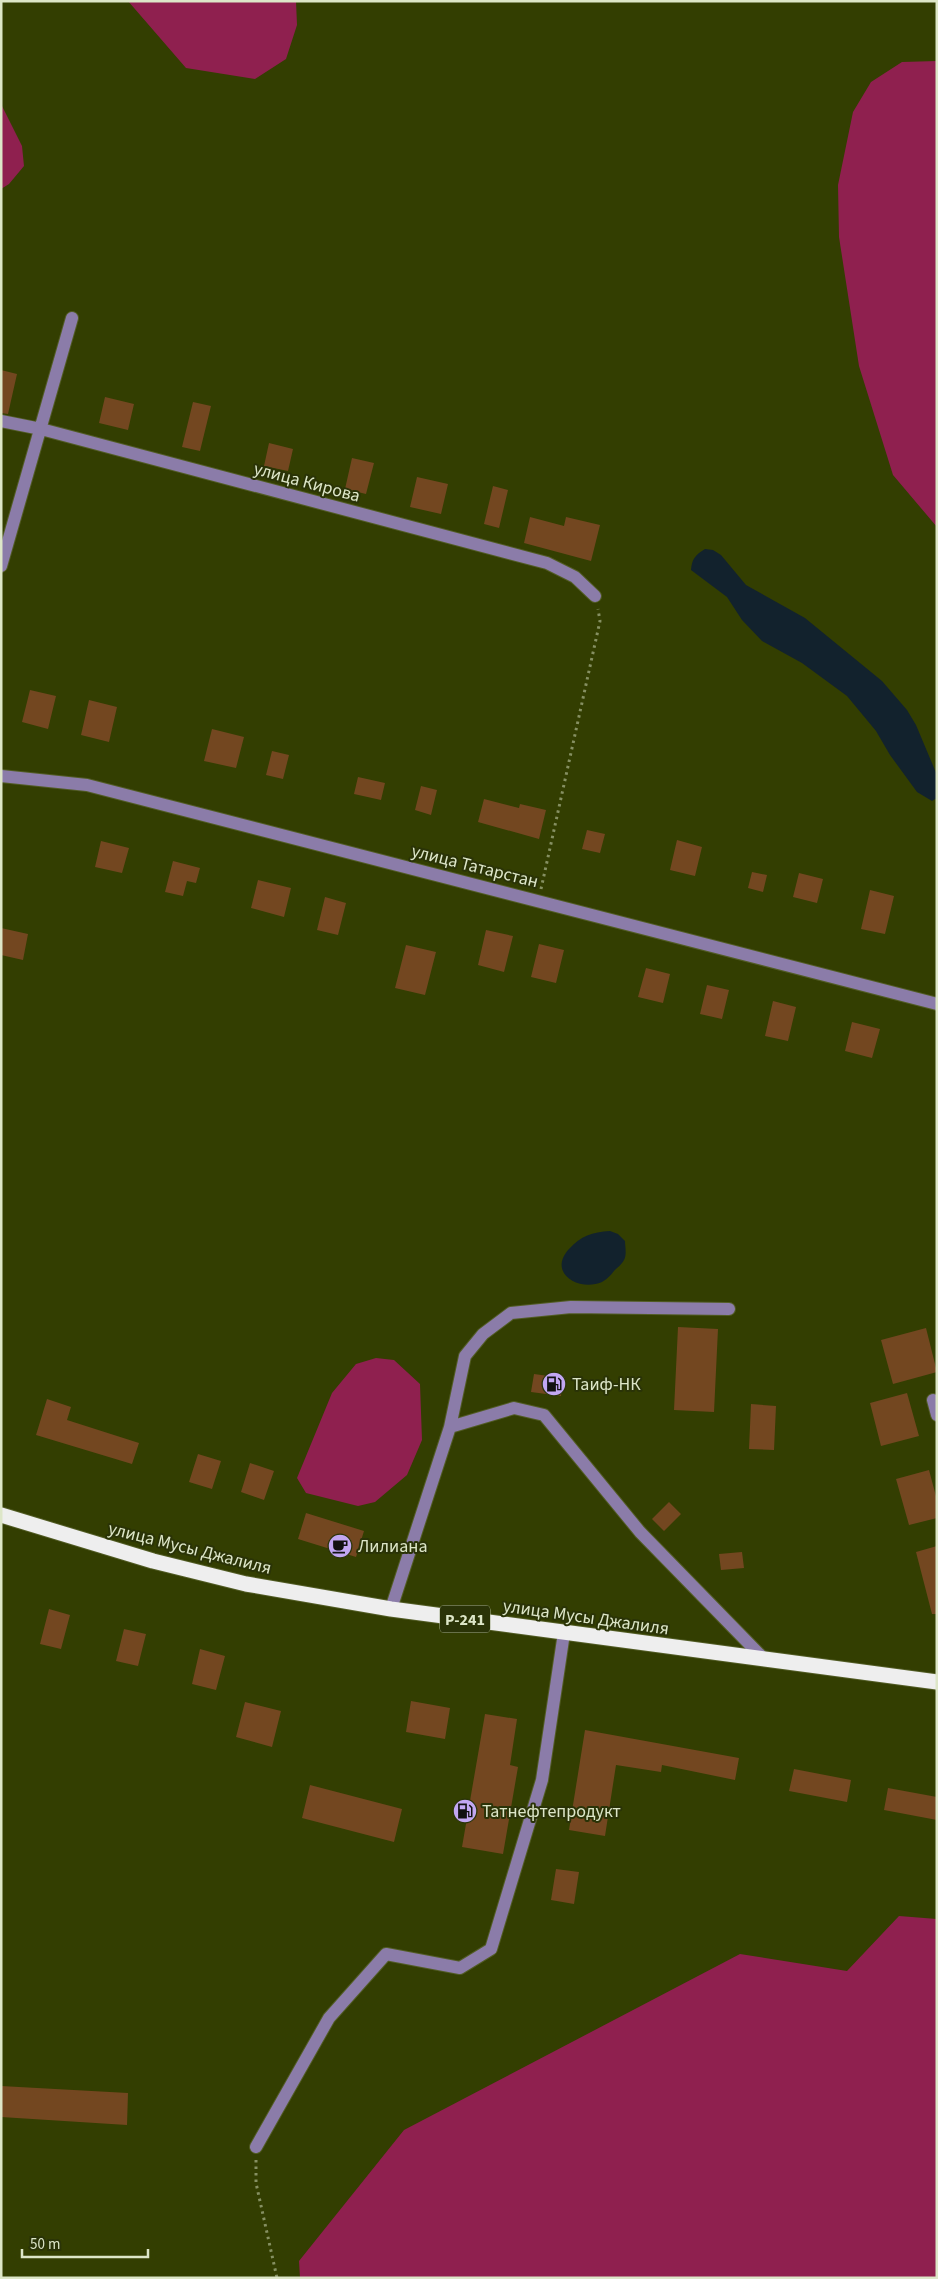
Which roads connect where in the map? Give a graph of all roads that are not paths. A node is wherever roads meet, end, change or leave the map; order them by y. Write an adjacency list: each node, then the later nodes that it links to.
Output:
1 (72, 318): 3 (street)
2 (1, 421): 3 (street, улица Кирова)
3 (40, 429): 4 (street); 5 (street, улица Кирова)
4 (1, 566)
5 (595, 596)
6 (1, 776): 7 (street, улица Татарстан)
7 (937, 1004)
8 (729, 1309): 11 (street)
9 (933, 1400): 10 (street)
10 (937, 1415)
11 (450, 1427): 13 (street); 15 (street)
12 (1, 1515): 13 (highway, улица Мусы Джалиля / Р-241)
13 (391, 1609): 14 (highway, улица Мусы Джалиля / Р-241)
14 (564, 1633): 15 (highway, улица Мусы Джалиля / Р-241); 17 (street)
15 (765, 1660): 16 (highway, улица Мусы Джалиля / Р-241)
16 (937, 1682)
17 (256, 2147)

